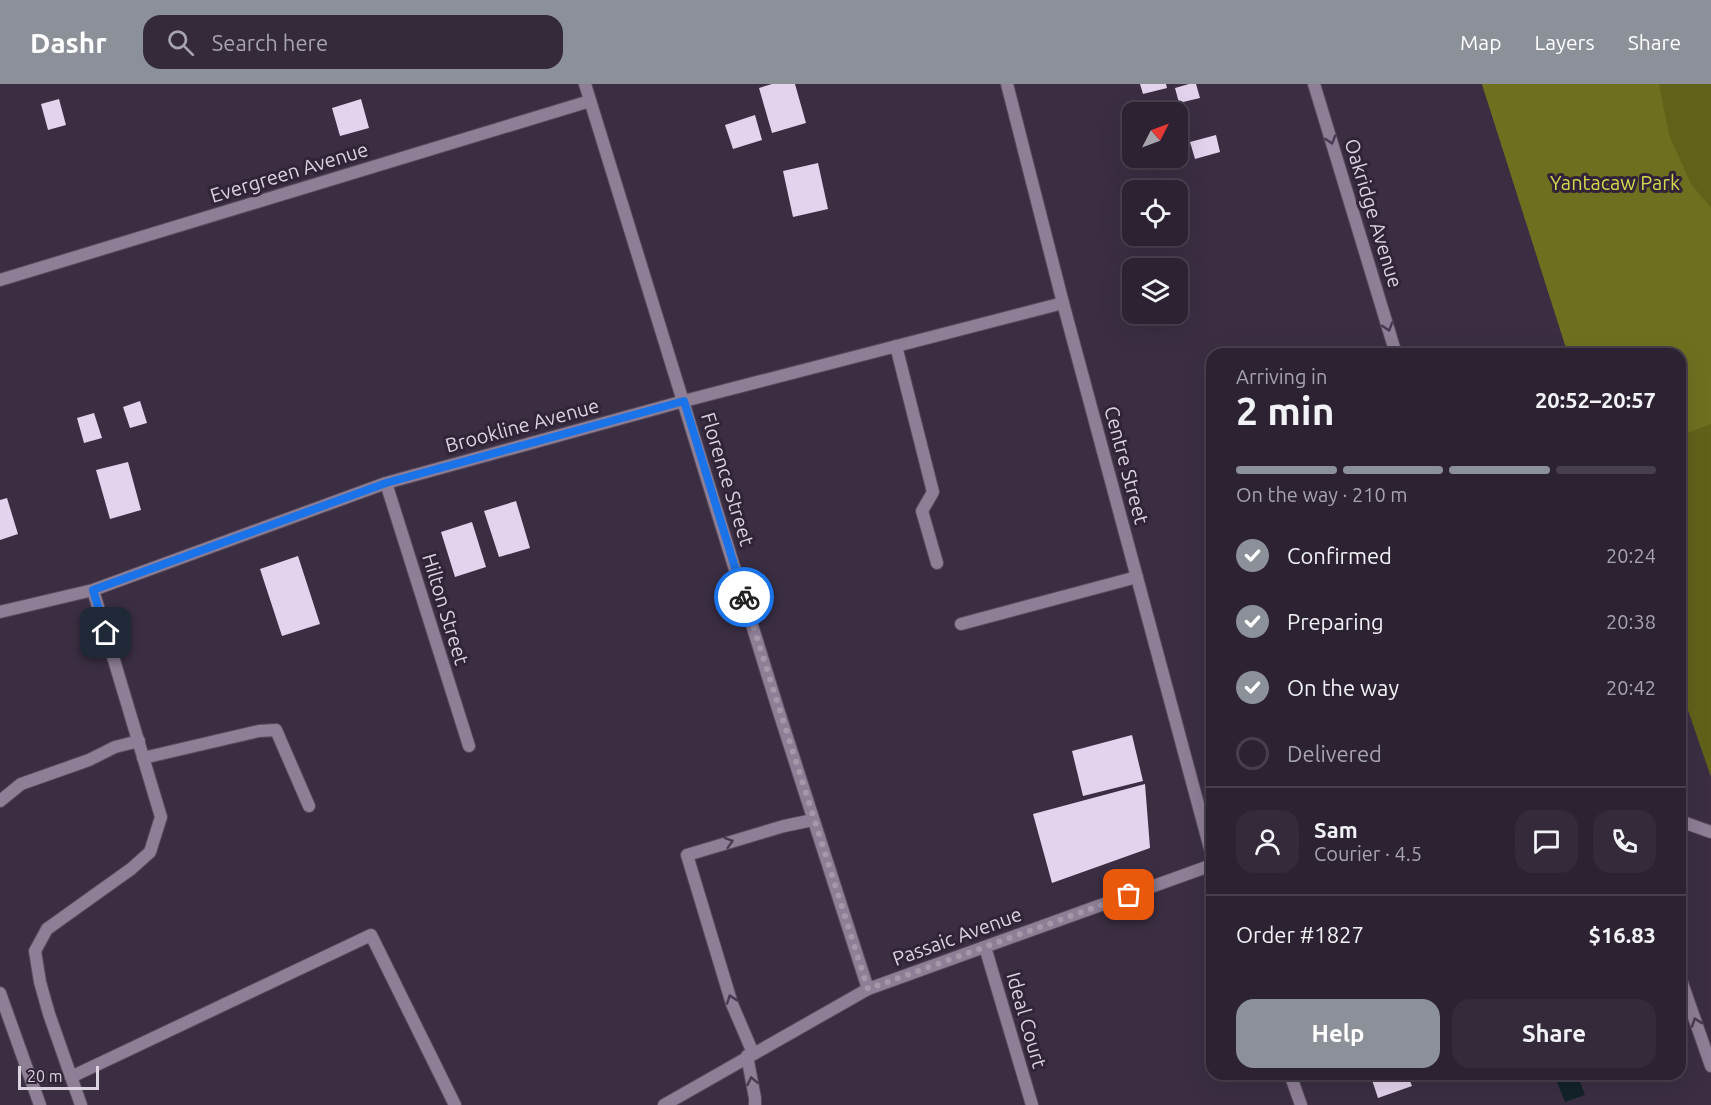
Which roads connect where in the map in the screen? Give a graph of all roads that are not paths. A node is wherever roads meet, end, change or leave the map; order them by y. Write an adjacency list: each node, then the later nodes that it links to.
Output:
1 (585, 84): 4 (street, Florence Street)
2 (1007, 84): 6 (street, Centre Street)
3 (1314, 84): 8 (street, Oakridge Avenue, one-way to 8)
4 (590, 101): 5 (street, Evergreen Avenue); 9 (street, Florence Street)
5 (0, 280)
6 (1063, 303): 7 (street, Brookline Avenue); 12 (street, Centre Street)
7 (896, 346): 9 (street, Brookline Avenue); 11 (street)
8 (1394, 348)
9 (684, 401): 10 (street, Brookline Avenue); 21 (street, Florence Street)
10 (386, 483): 13 (street, Brookline Avenue); 17 (street, Hilton Street)
11 (937, 563)
12 (1137, 577): 15 (street); 24 (street, Centre Street)
13 (93, 590): 14 (street, Brookline Avenue); 16 (street)
14 (0, 612)
15 (961, 624)
16 (139, 741): 18 (street); 19 (street)
17 (469, 746)
18 (143, 758): 20 (street); 32 (street)
19 (0, 801)
20 (309, 806)
21 (813, 820): 27 (street, Florence Street); 30 (street, one-way to 21)
22 (1686, 823): 23 (street)
23 (1711, 832)
24 (1206, 834)
25 (1206, 867): 26 (street, Passaic Avenue)
26 (985, 947): 27 (street, Passaic Avenue); 39 (street, Ideal Court)
27 (868, 989): 30 (street, Passaic Avenue)
28 (0, 993): 34 (street)
29 (1686, 995): 31 (street, one-way to 29)
30 (750, 1055): 37 (street, Passaic Avenue); 38 (street, one-way to 30)
31 (1711, 1066)
32 (71, 1077): 35 (street); 36 (street)
33 (1293, 1080): 40 (street)
34 (40, 1105)
35 (81, 1105)
36 (455, 1105)
37 (664, 1105)
38 (755, 1105)
39 (1032, 1105)
40 (1301, 1105)

